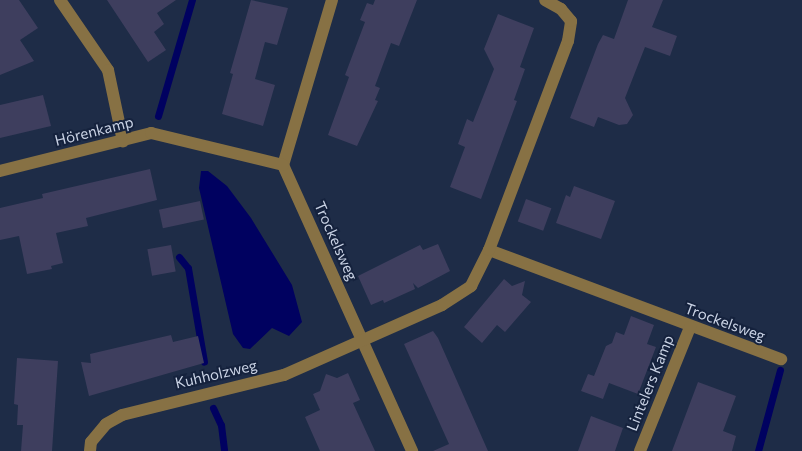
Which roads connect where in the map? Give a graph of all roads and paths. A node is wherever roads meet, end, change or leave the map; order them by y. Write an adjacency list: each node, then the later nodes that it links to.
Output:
1 (60, 0): 4 (street)
2 (332, 0): 5 (street)
3 (545, 0): 7 (street)
4 (123, 141): 5 (street, Hörenkamp); 6 (street, Hörenkamp)
5 (283, 165): 9 (street, Trockelsweg)
6 (0, 171)
7 (489, 250): 8 (street, Trockelsweg); 9 (street)
8 (690, 327): 10 (street, Trockelsweg); 13 (street, Lintelers Kamp)
9 (363, 340): 11 (street, Kuhholzweg); 12 (street, Trockelsweg)
10 (781, 359)
11 (90, 451)
12 (412, 451)
13 (640, 451)

